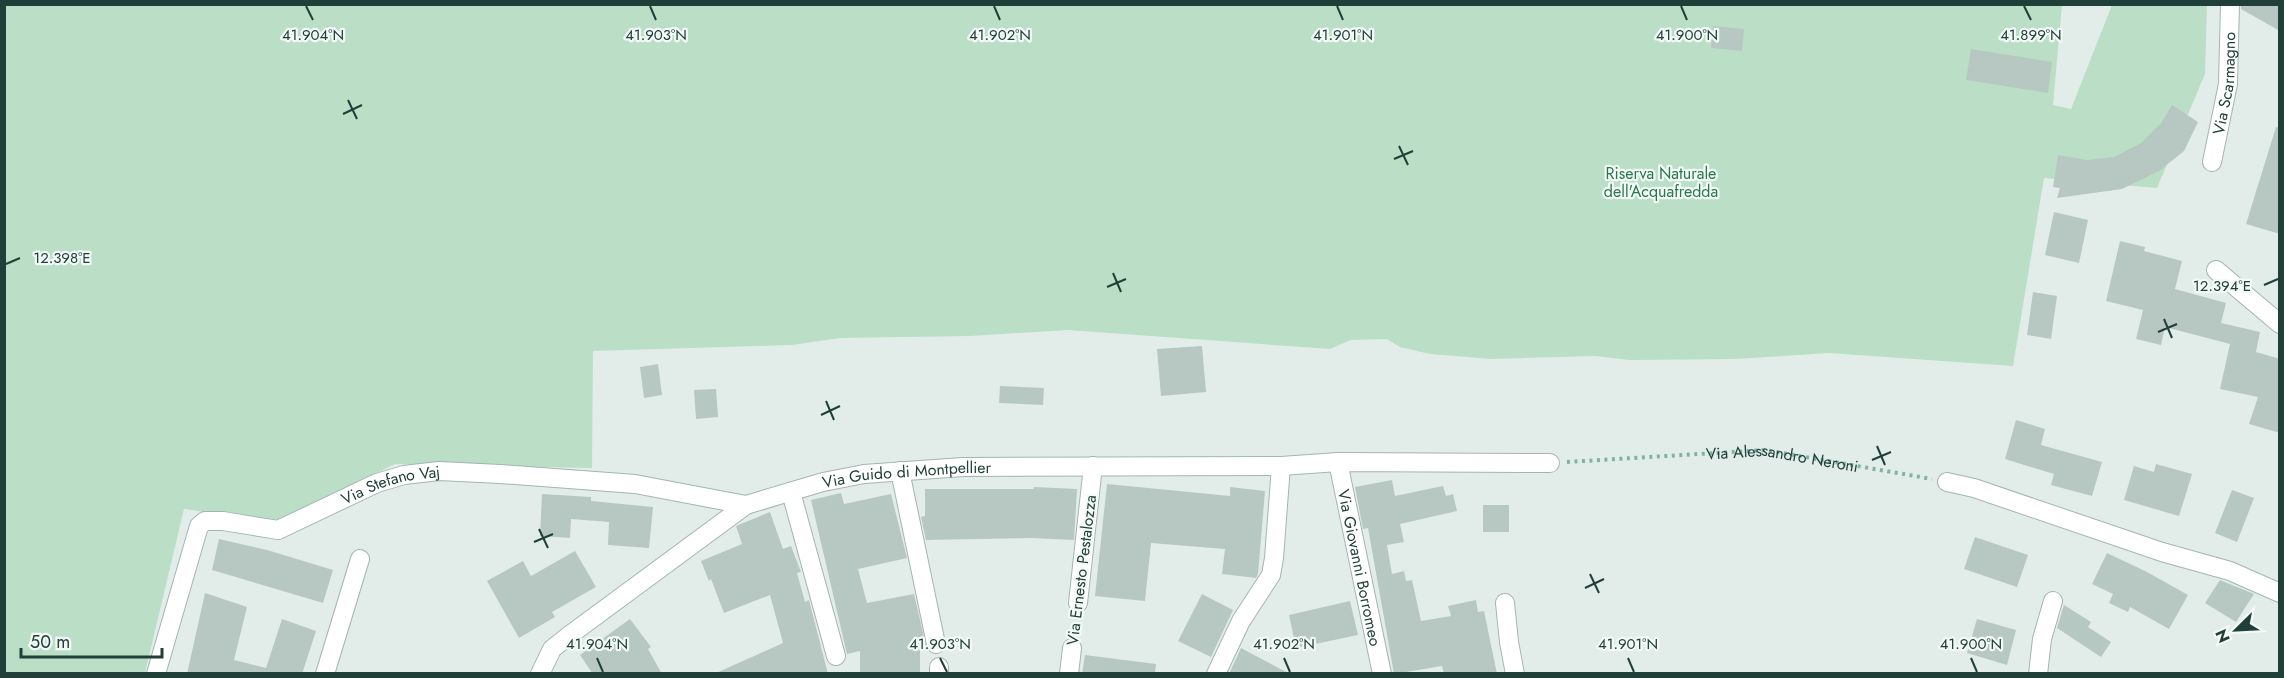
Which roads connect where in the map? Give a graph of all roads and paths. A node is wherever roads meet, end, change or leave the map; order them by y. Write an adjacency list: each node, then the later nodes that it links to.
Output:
1 (2230, 4): 2 (street, Via Scarmagno)
2 (2212, 162)
3 (2216, 270): 4 (street)
4 (2280, 324)
5 (1338, 462): 6 (street); 8 (street, Via Guido di Montpellier); 26 (street, Via Giovanni Borromeo)
6 (1550, 463): 10 (path, Via Alessandro Neroni)
7 (1093, 466): 8 (street, Via Guido di Montpellier); 9 (street, Via Guido di Montpellier); 16 (street, Via Ernesto Pestalozza)
8 (1281, 466): 25 (street)
9 (900, 471): 11 (street, Via Guido di Montpellier); 18 (street)
10 (1947, 482): 14 (street)
11 (790, 492): 12 (street, Via Guido di Montpellier); 20 (street)
12 (746, 505): 21 (street, Via Stefano Vaj); 23 (street, Via Guido di Montpellier)
13 (360, 558): 22 (street)
14 (2280, 593)
15 (2053, 601): 28 (street)
16 (1078, 603)
17 (1505, 603): 27 (street)
18 (936, 644)
19 (1072, 648): 24 (street, Via Ernesto Pestalozza)
20 (836, 656)
21 (156, 674)
22 (325, 674)
23 (540, 674)
24 (1069, 674)
25 (1216, 674)
26 (1382, 674)
27 (1515, 674)
28 (2038, 674)

